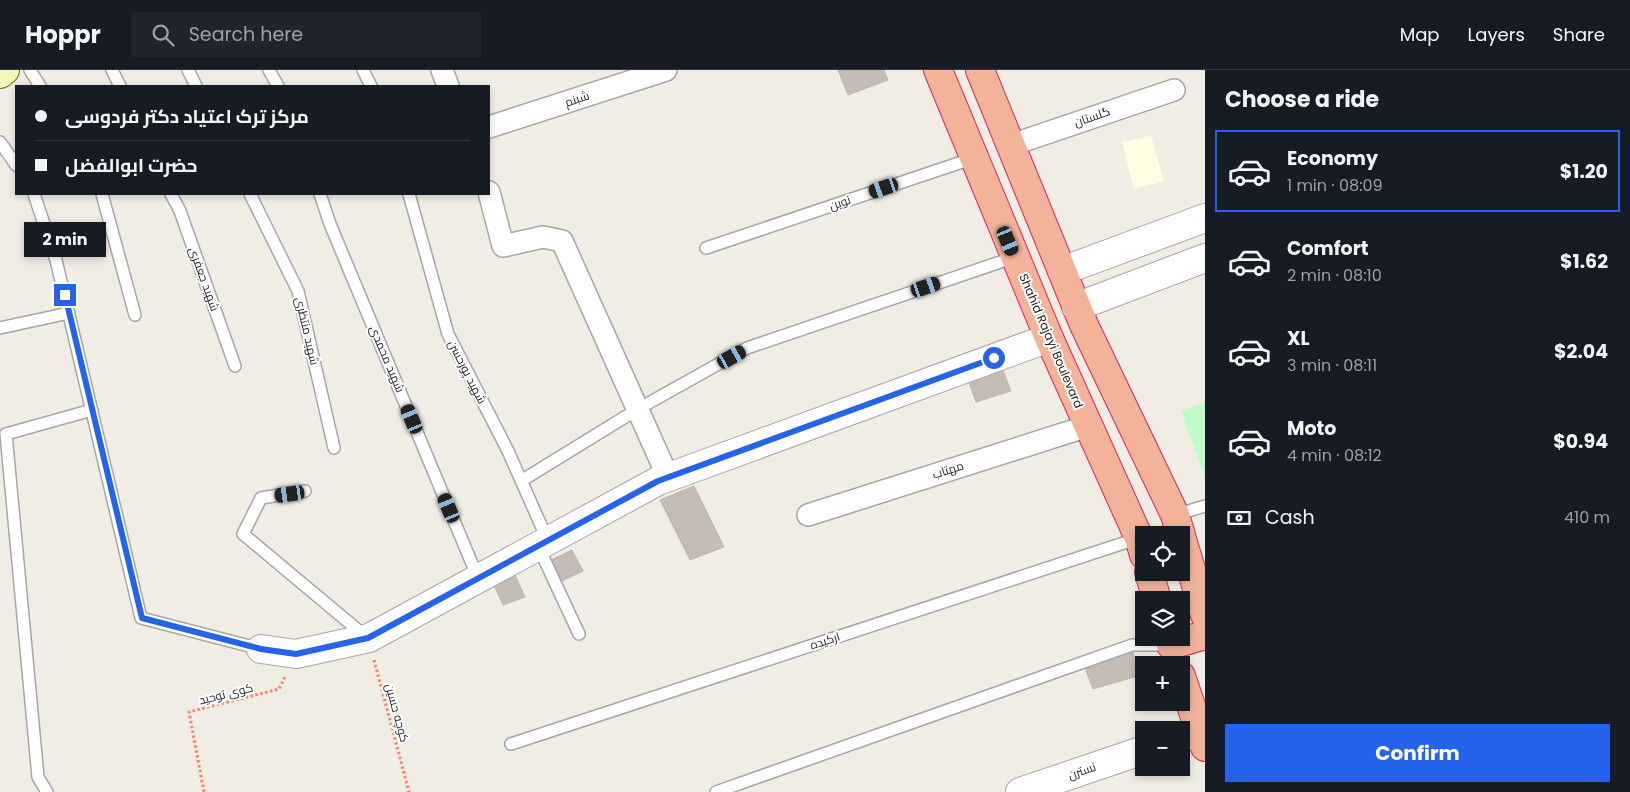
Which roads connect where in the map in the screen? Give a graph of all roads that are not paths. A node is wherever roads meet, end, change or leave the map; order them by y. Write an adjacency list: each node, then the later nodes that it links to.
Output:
1 (5, 70): 11 (main road)
2 (30, 70): 12 (lane)
3 (112, 70): 13 (lane)
4 (188, 70): 14 (lane)
5 (269, 70): 15 (lane)
6 (363, 70): 16 (lane)
7 (442, 70): 17 (street)
8 (666, 70): 19 (street, شبنم)
9 (938, 70): 22 (highway, Shahid Rajayi Boulevard)
10 (980, 70): 21 (highway)
11 (0, 74)
12 (39, 85)
13 (120, 85)
14 (196, 85)
15 (277, 85)
16 (370, 85)
17 (448, 85)
18 (1174, 90): 21 (street, گلستان)
19 (490, 127)
20 (0, 142): 23 (lane)
21 (1011, 145): 35 (highway)
22 (974, 158): 32 (lane, نوین); 33 (highway, Shahid Rajayi Boulevard)
23 (15, 164)
24 (34, 195): 37 (lane)
25 (102, 195): 38 (lane)
26 (172, 195): 41 (lane, شهید جعفری)
27 (250, 195): 45 (lane, شهید منتظری)
28 (320, 195): 57 (lane, شهید محمدی)
29 (409, 195): 47 (lane, شهید پورحسن)
30 (490, 195): 42 (street)
31 (1205, 218): 35 (street)
32 (706, 248)
33 (1015, 257): 40 (highway, Shahid Rajayi Boulevard); 42 (lane)
34 (1205, 258): 36 (street)
35 (1062, 271): 36 (highway)
36 (1076, 307): 51 (highway)
37 (69, 313): 39 (lane); 43 (lane)
38 (135, 315)
39 (0, 328)
40 (1049, 338): 44 (highway, Shahid Rajayi Boulevard); 46 (street)
41 (235, 366)
42 (638, 409): 46 (street); 47 (lane)
43 (92, 410): 62 (lane); 68 (lane)
44 (1088, 426): 50 (street, مهتاب); 53 (highway, Shahid Rajayi Boulevard)
45 (334, 448)
46 (668, 477): 54 (street)
47 (521, 481): 54 (lane, شهید پورحسن)
48 (305, 491): 61 (lane)
49 (1205, 506): 52 (lane)
50 (808, 515)
51 (1178, 526)
52 (1181, 526)
53 (1135, 533)
54 (543, 544): 57 (street); 59 (lane, شهید پورحسن)
55 (1135, 549): 66 (lane, ارکیده)
56 (1190, 565): 58 (highway)
57 (478, 578): 61 (street)
58 (1205, 615)
59 (579, 634)
60 (1205, 635): 63 (highway)
61 (368, 638): 62 (street)
62 (261, 649)
63 (1172, 649): 69 (lane)
64 (1190, 708): 65 (highway)
65 (1198, 736)
66 (511, 744)
67 (1135, 753): 70 (street, نسترن)
68 (47, 792)
69 (716, 792)
70 (1020, 792)

